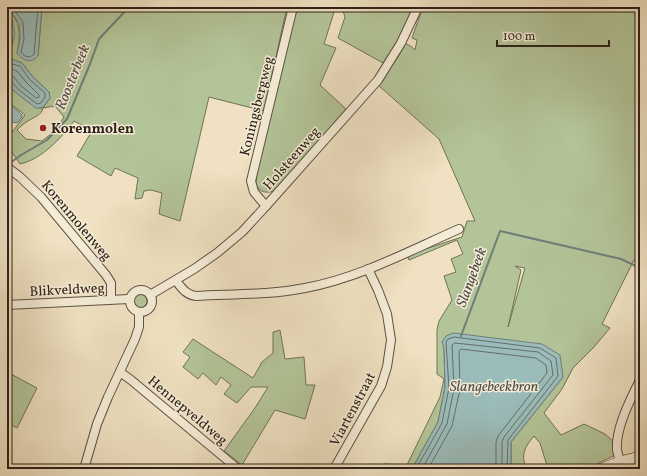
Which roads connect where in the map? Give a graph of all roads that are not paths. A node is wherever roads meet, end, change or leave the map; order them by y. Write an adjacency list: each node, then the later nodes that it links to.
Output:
1 (293, 7): 4 (street, Koningsbergweg)
2 (418, 7): 4 (street, Holsteenweg)
3 (7, 167): 10 (street, Korenmolenweg)
4 (266, 206): 7 (street, Holsteenweg)
5 (459, 229): 6 (street)
6 (368, 268): 7 (street); 19 (street, Viartenstraat)
7 (176, 280): 8 (street, Holsteenweg)
8 (150, 294): 9 (street); 12 (street)
9 (129, 299): 10 (street, Blikveldweg); 12 (street)
10 (111, 300): 11 (street, Blikveldweg)
11 (7, 305)
12 (139, 313): 13 (street)
13 (120, 372): 17 (street); 18 (street, Hennepveldweg)
14 (640, 380): 16 (street)
15 (640, 457): 16 (street)
16 (620, 462): 20 (street)
17 (84, 469)
18 (238, 469)
19 (334, 469)
20 (602, 469)

